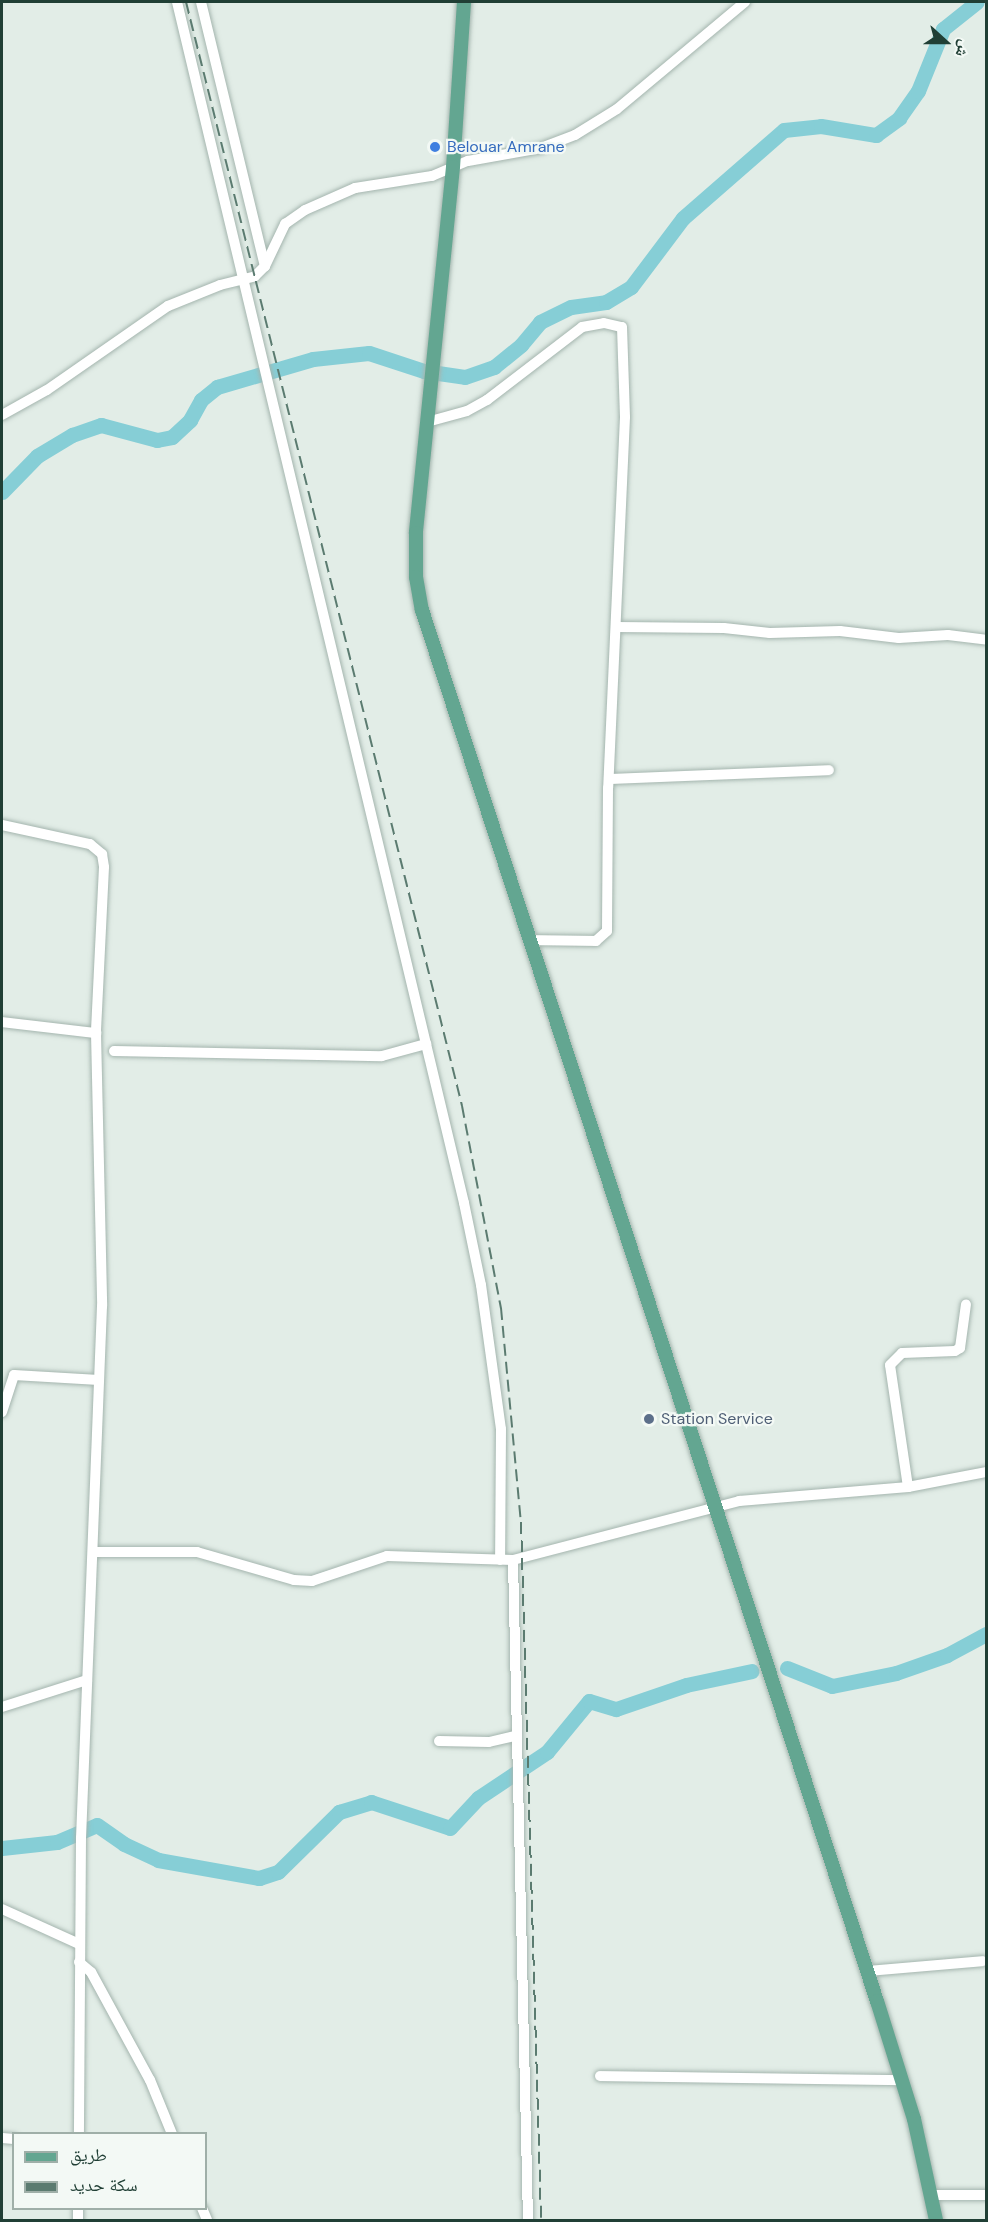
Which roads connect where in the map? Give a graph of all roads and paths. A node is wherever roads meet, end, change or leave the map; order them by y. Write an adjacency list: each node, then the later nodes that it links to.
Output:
1 (177, 2): 7 (street)
2 (201, 2): 6 (street)
3 (464, 2): 5 (main road)
4 (745, 2): 5 (street)
5 (453, 167): 6 (street); 9 (main road)
6 (266, 266): 7 (street)
7 (245, 278): 8 (street); 18 (street)
8 (2, 415)
9 (427, 422): 10 (street); 15 (main road)
10 (616, 627): 11 (street); 13 (street)
11 (987, 640)
12 (830, 770): 13 (street)
13 (609, 779): 15 (street)
14 (2, 825): 17 (street)
15 (528, 940): 25 (main road)
16 (2, 1022): 17 (street)
17 (96, 1033): 21 (street)
18 (426, 1044): 19 (street); 27 (street)
19 (114, 1051)
20 (966, 1304): 24 (street)
21 (99, 1380): 22 (street); 26 (street)
22 (2, 1412)
23 (987, 1472): 24 (street)
24 (908, 1487): 25 (street)
25 (717, 1509): 28 (street); 37 (main road)
26 (95, 1552): 27 (street); 29 (street)
27 (500, 1560): 28 (street)
28 (513, 1560): 31 (street)
29 (87, 1680): 30 (street); 34 (street)
30 (2, 1707)
31 (516, 1736): 32 (street); 44 (street)
32 (439, 1741)
33 (2, 1909): 34 (street)
34 (79, 1944): 36 (street)
35 (983, 1960): 37 (street)
36 (80, 1962): 40 (street); 41 (street)
37 (867, 1971): 39 (main road)
38 (600, 2076): 39 (street)
39 (902, 2080): 42 (main road)
40 (79, 2132)
41 (172, 2132)
42 (931, 2195): 43 (street); 45 (main road)
43 (987, 2195)
44 (528, 2220)
45 (936, 2220)

